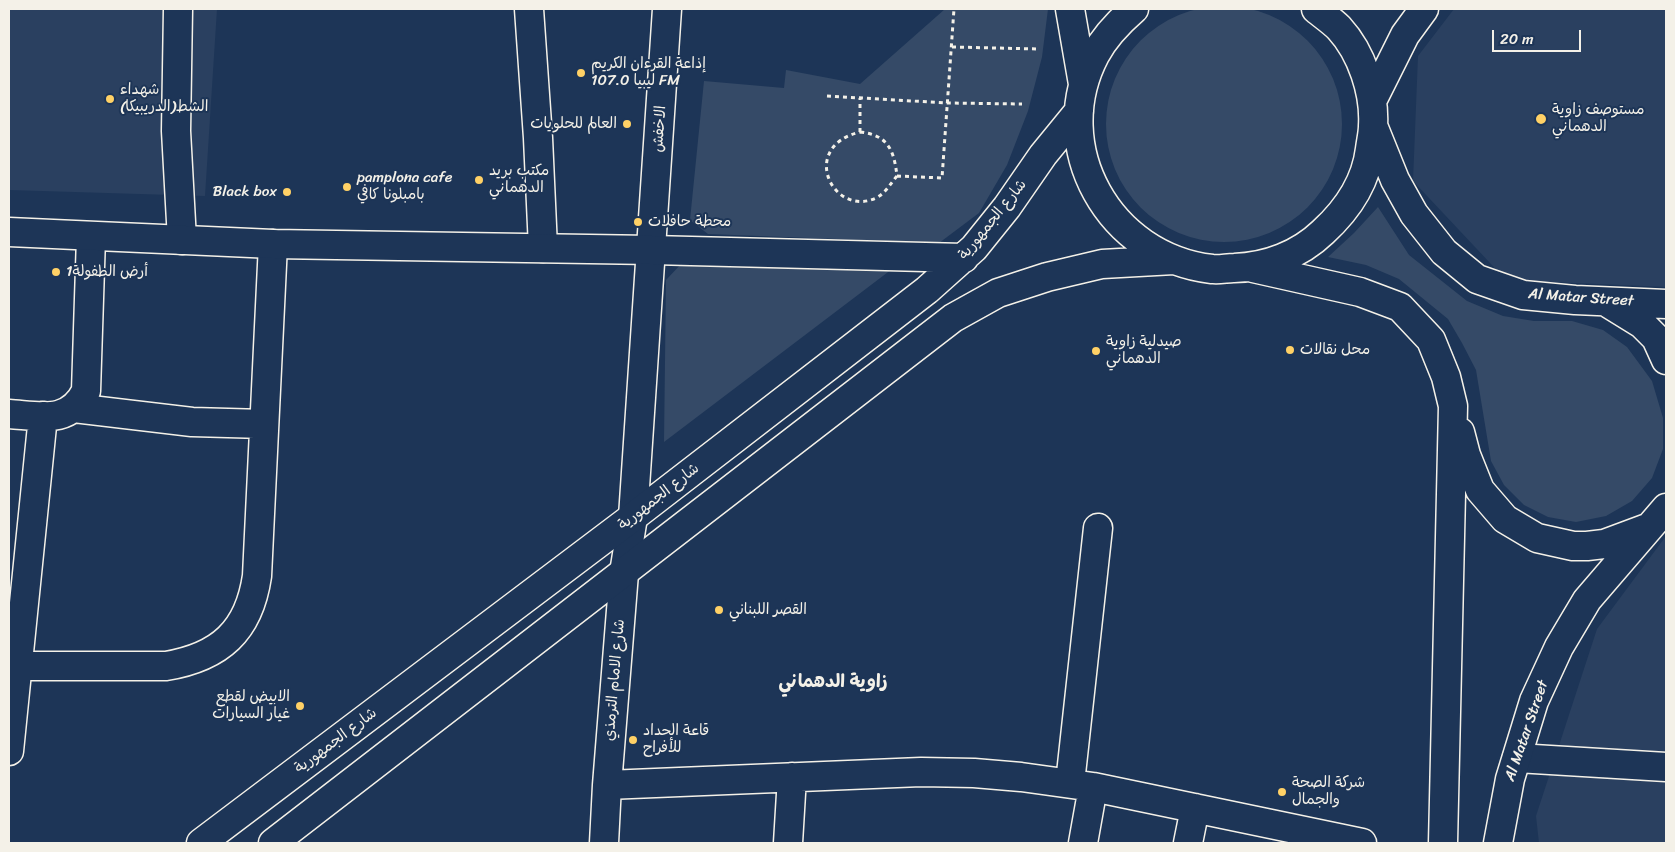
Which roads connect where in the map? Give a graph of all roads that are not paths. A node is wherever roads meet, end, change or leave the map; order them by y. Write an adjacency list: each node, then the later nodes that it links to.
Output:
1 (178, 9): 13 (main road)
2 (529, 9): 15 (main road)
3 (667, 9): 16 (main road, الاخفش)
4 (1070, 9): 8 (main road)
5 (1134, 9): 8 (main road)
6 (1316, 9): 10 (main road, Al Matar Street)
7 (1424, 9): 10 (main road)
8 (1083, 84): 9 (main road)
9 (1079, 111): 17 (main road, شارع الجمهورية); 18 (main road)
10 (1372, 113): 19 (main road); 20 (main road, Al Matar Street)
11 (9, 232): 12 (main road)
12 (91, 237): 13 (main road); 24 (main road)
13 (182, 240): 14 (main road)
14 (273, 244): 15 (main road); 27 (main road)
15 (543, 248): 16 (main road)
16 (652, 250): 17 (main road); 29 (main road, الاخفش)
17 (964, 258): 29 (main road, شارع الجمهورية)
18 (1174, 260): 19 (main road); 31 (main road)
19 (1252, 267): 23 (main road)
20 (1606, 302): 21 (main road, Al Matar Street); 22 (main road)
21 (1666, 304)
22 (1666, 360)
23 (1453, 406): 28 (main road); 47 (main road)
24 (74, 408): 26 (main road); 27 (main road)
25 (9, 414): 26 (main road)
26 (43, 416): 32 (main road)
27 (264, 424): 32 (main road)
28 (1661, 513): 34 (main road, Al Matar Street)
29 (633, 518): 31 (main road, شارع الامام الترمذي); 41 (main road, شارع الجمهورية)
30 (1098, 528): 38 (main road)
31 (624, 573): 37 (main road, شارع الامام الترمذي); 40 (main road)
32 (18, 666): 33 (main road)
33 (9, 751)
34 (1517, 758): 35 (main road); 48 (main road, Al Matar Street)
35 (1666, 767)
36 (792, 777): 37 (main road); 38 (main road); 43 (main road)
37 (607, 785): 42 (main road, شارع الامام الترمذي)
38 (1082, 785): 39 (main road); 44 (main road)
39 (1194, 808): 45 (main road); 46 (main road)
40 (281, 841)
41 (200, 843)
42 (604, 843)
43 (788, 843)
44 (1083, 843)
45 (1188, 843)
46 (1362, 843)
47 (1444, 843)
48 (1498, 843)

